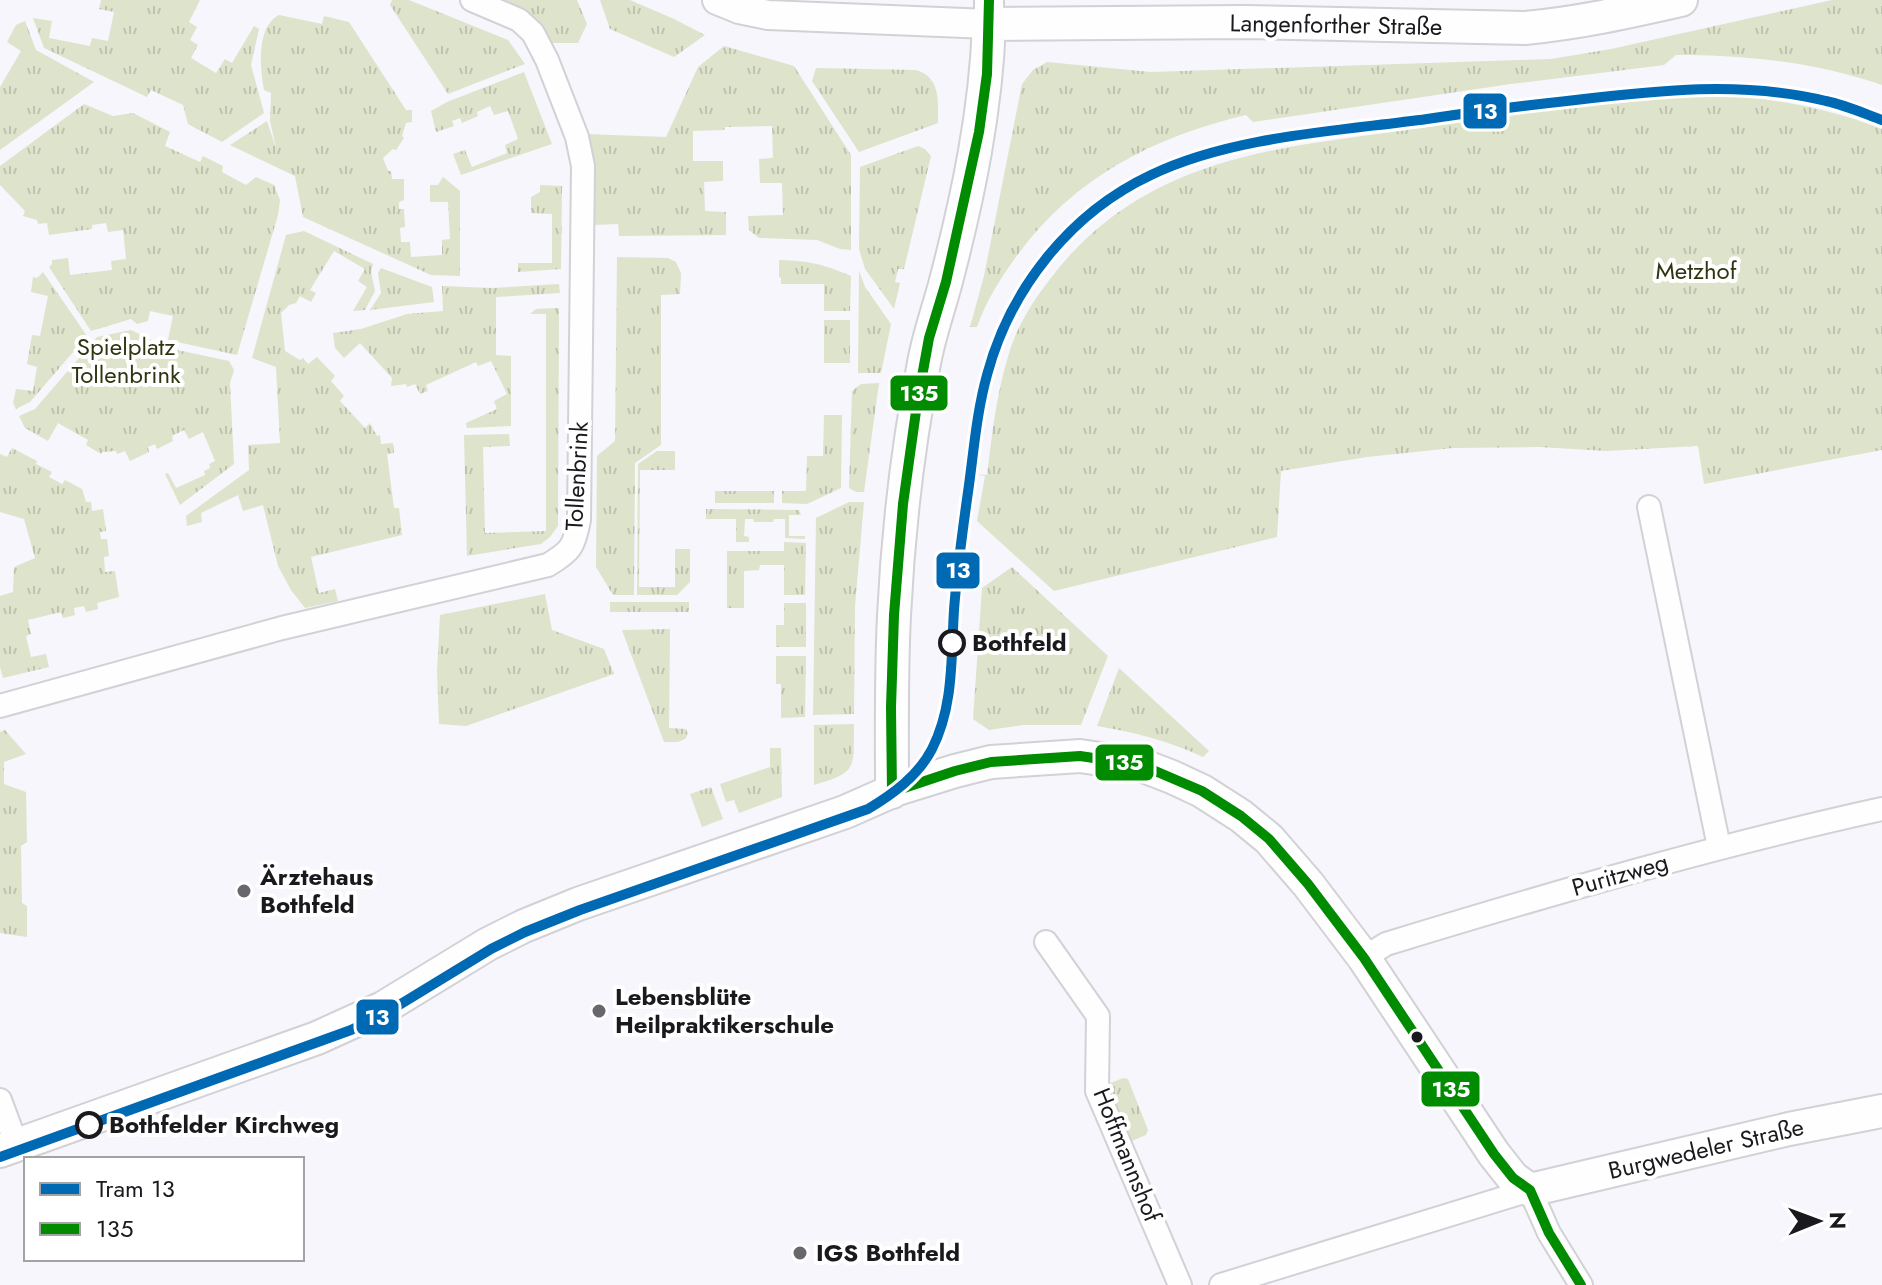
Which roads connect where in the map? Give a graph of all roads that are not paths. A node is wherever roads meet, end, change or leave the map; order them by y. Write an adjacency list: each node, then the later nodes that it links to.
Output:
1 (472, 0): 6 (street, Tollenbrink)
2 (717, 0): 4 (street)
3 (1681, 0): 4 (main road, Langenforther Straße)
4 (989, 12): 7 (main road)
5 (1649, 507): 9 (street)
6 (0, 706)
7 (892, 792): 11 (main road); 14 (main road)
8 (1882, 809): 9 (street, Puritzweg)
9 (1719, 847): 11 (street, Puritzweg)
10 (1046, 942): 16 (street, Hoffmannshof)
11 (1364, 958): 15 (main road)
12 (0, 1100): 14 (street)
13 (1882, 1111): 15 (main road, Burgwedeler Straße)
14 (9, 1148)
15 (1530, 1190): 17 (street); 18 (street)
16 (1180, 1285)
17 (1221, 1285)
18 (1581, 1285)

